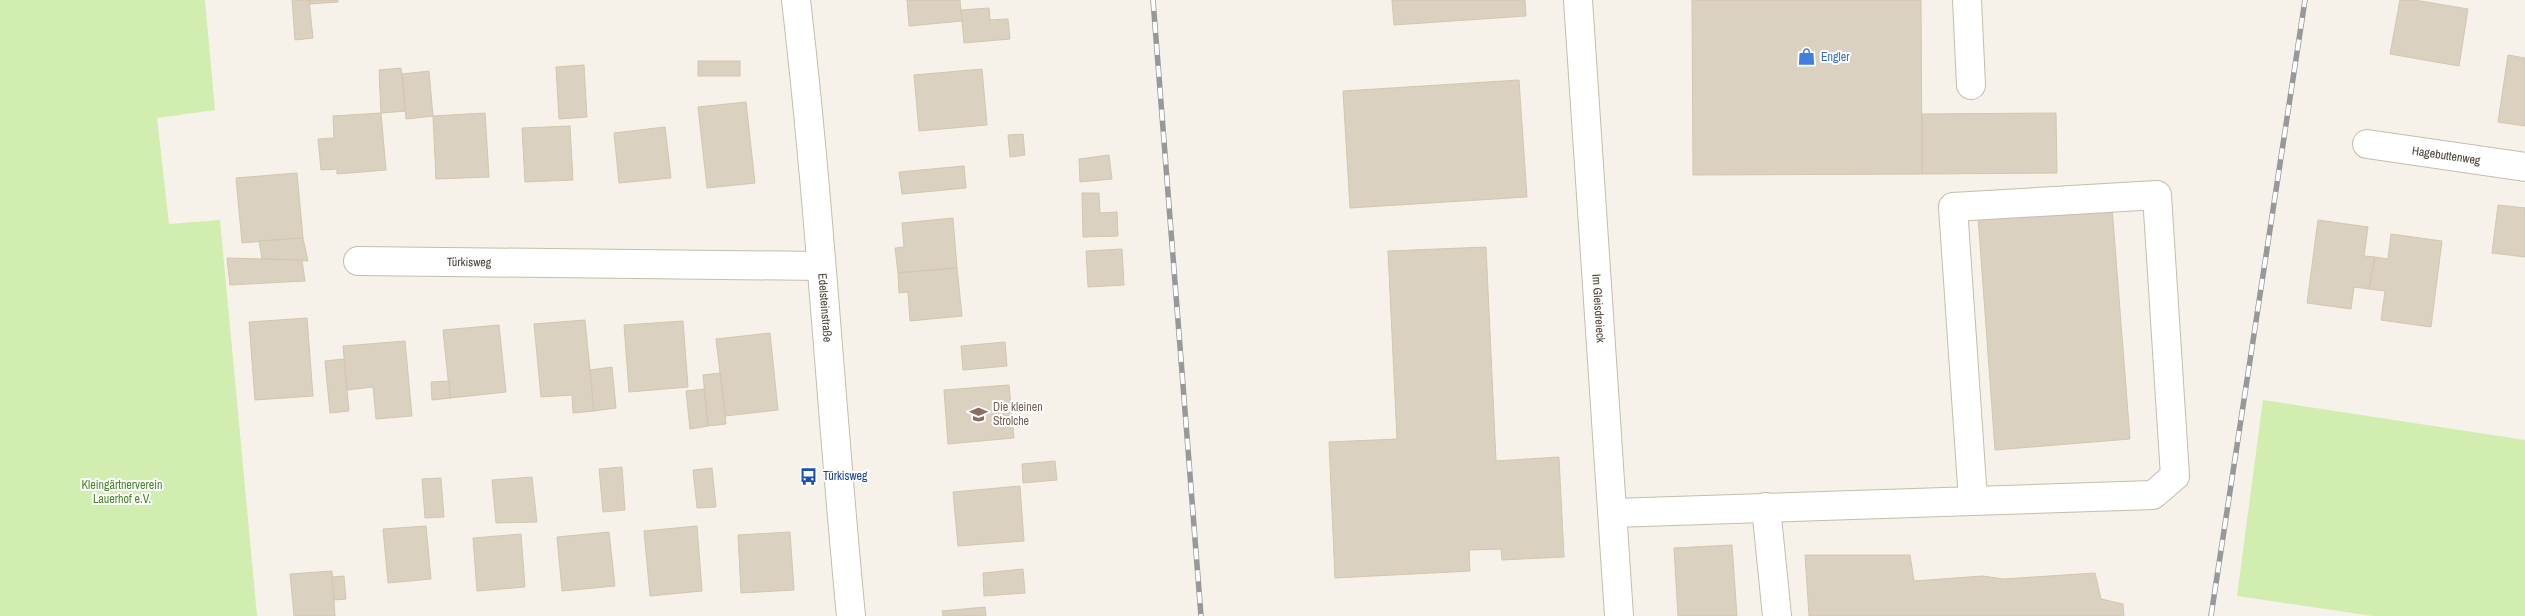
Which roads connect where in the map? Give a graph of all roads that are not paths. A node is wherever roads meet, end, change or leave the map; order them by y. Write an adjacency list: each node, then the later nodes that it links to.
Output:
1 (796, 0): 8 (street, Edelsteinstraße)
2 (1578, 0): 11 (street, Im Gleisdreieck)
3 (1967, 0): 4 (street)
4 (1971, 84)
5 (2367, 144): 6 (street, Hagebuttenweg)
6 (2525, 167)
7 (358, 261): 8 (street, Türkisweg)
8 (821, 266): 12 (street, Edelsteinstraße)
9 (1974, 500): 9 (street); 10 (street)
10 (1766, 507): 11 (street); 14 (street)
11 (1612, 513): 13 (street, Im Gleisdreieck)
12 (851, 616)
13 (1619, 616)
14 (1776, 616)

